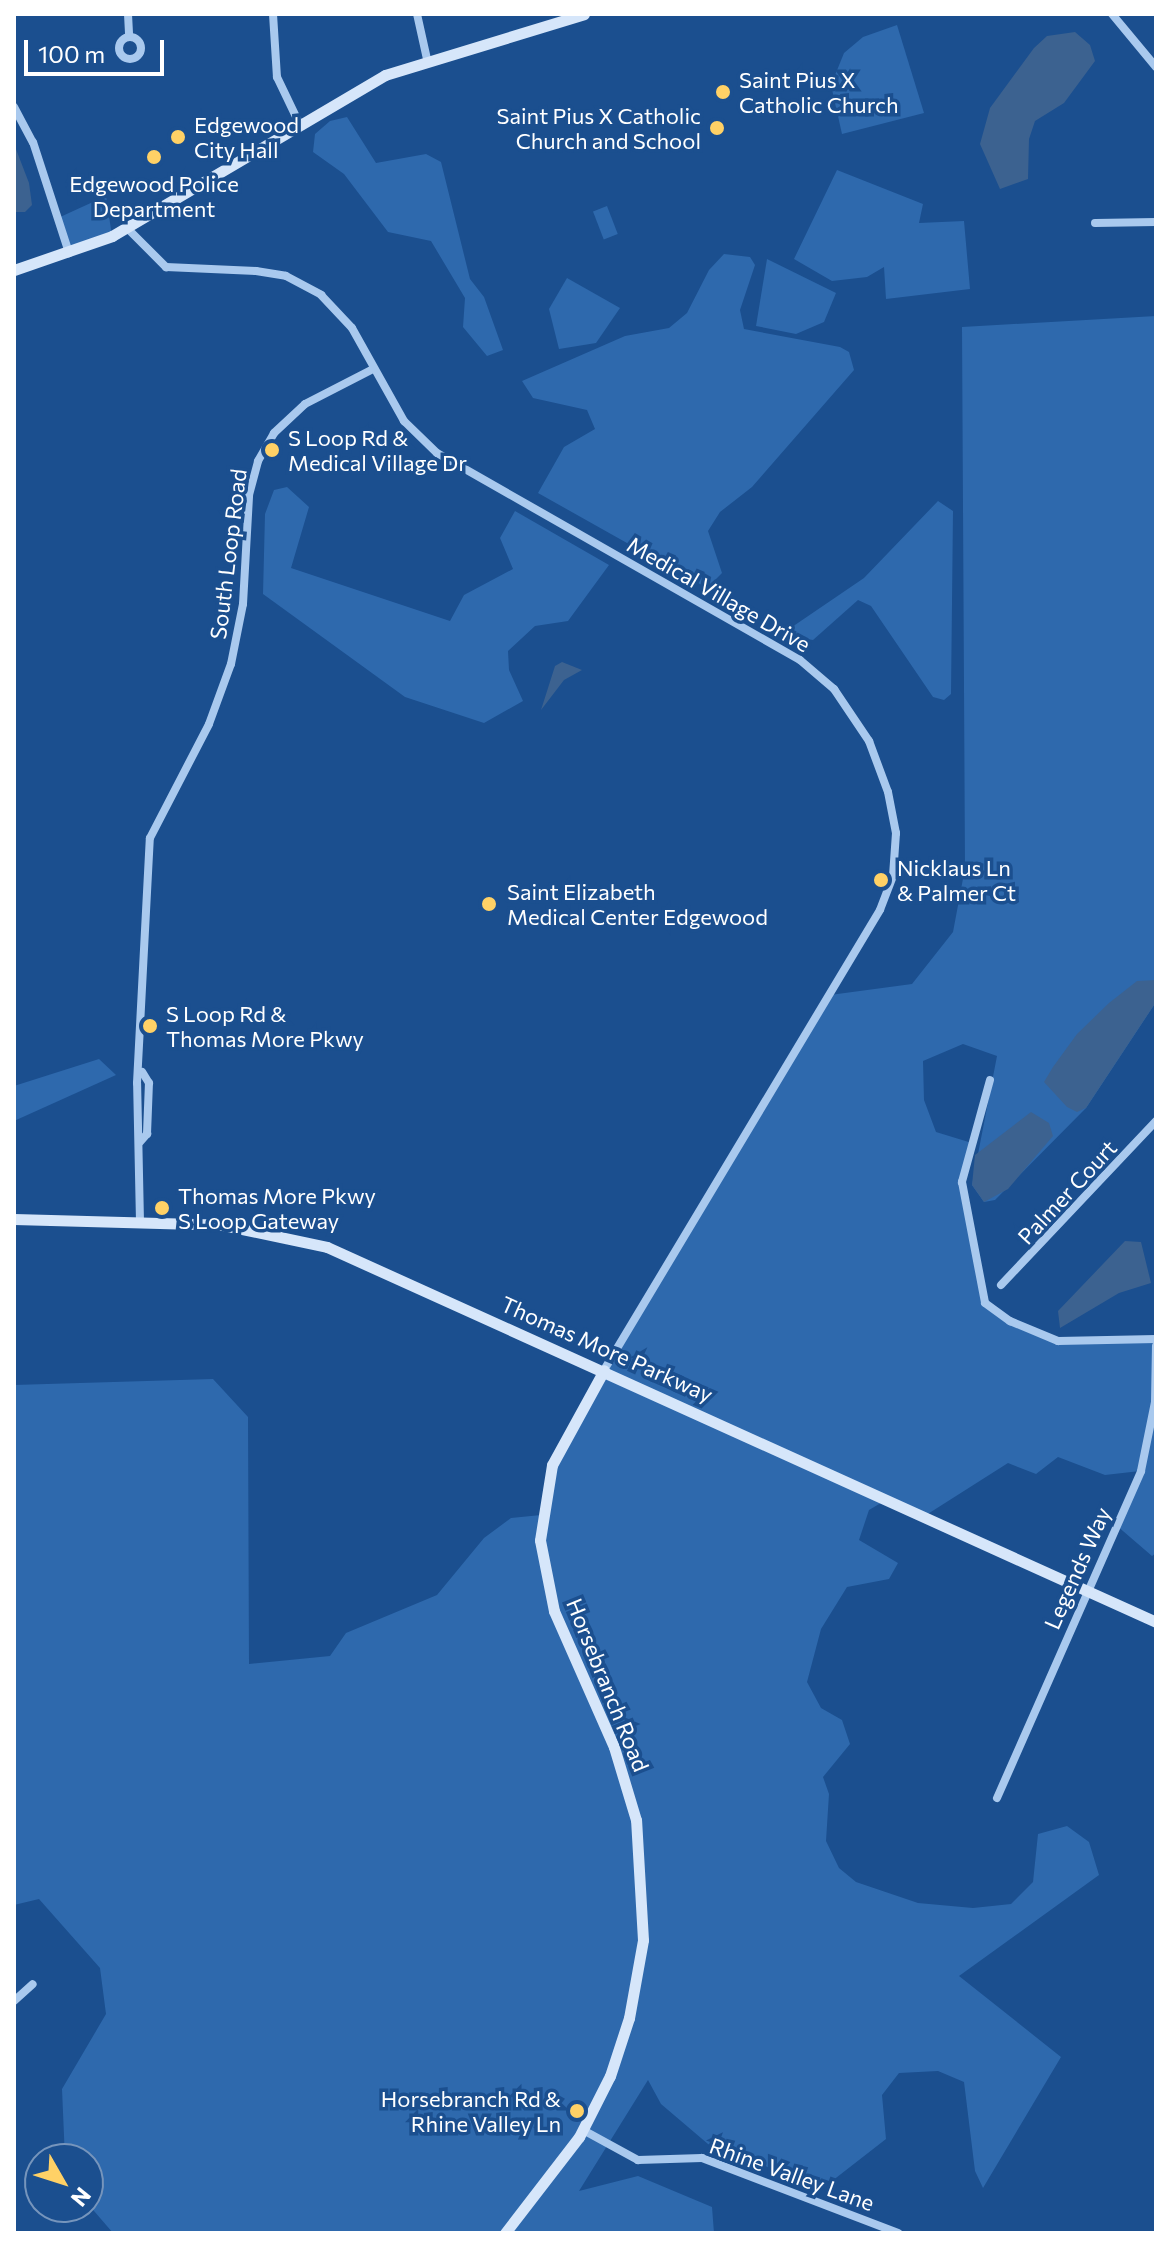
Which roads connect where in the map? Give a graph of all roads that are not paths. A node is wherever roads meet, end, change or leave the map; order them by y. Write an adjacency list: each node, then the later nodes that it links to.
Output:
1 (128, 14): 6 (street)
2 (273, 14): 10 (street)
3 (417, 14): 7 (street)
4 (584, 14): 7 (street)
5 (1112, 14): 8 (street)
6 (129, 36)
7 (427, 59): 10 (street)
8 (1156, 67)
9 (14, 107): 14 (street)
10 (299, 123): 13 (street)
11 (1156, 222): 12 (street)
12 (1095, 223)
13 (126, 227): 14 (street); 16 (street, Medical Village Drive)
14 (69, 254): 15 (street)
15 (14, 270)
16 (373, 369): 20 (street, South Loop Road); 24 (street, Medical Village Drive)
17 (990, 1080): 22 (street)
18 (1156, 1121): 21 (street, Palmer Court)
19 (14, 1219): 20 (street, Thomas More Parkway)
20 (140, 1222): 24 (street, Thomas More Parkway)
21 (1001, 1285)
22 (1156, 1339)
23 (1156, 1346): 25 (street, Legends Way)
24 (604, 1370): 25 (street, Thomas More Parkway); 30 (street, Horsebranch Road)
25 (1087, 1591): 26 (street, Thomas More Parkway); 27 (street, Legends Way)
26 (1156, 1622)
27 (997, 1798)
28 (33, 1984): 29 (street)
29 (14, 2001)
30 (583, 2130): 31 (street, Horsebranch Road); 32 (street, Rhine Valley Lane)
31 (505, 2233)
32 (898, 2233)

